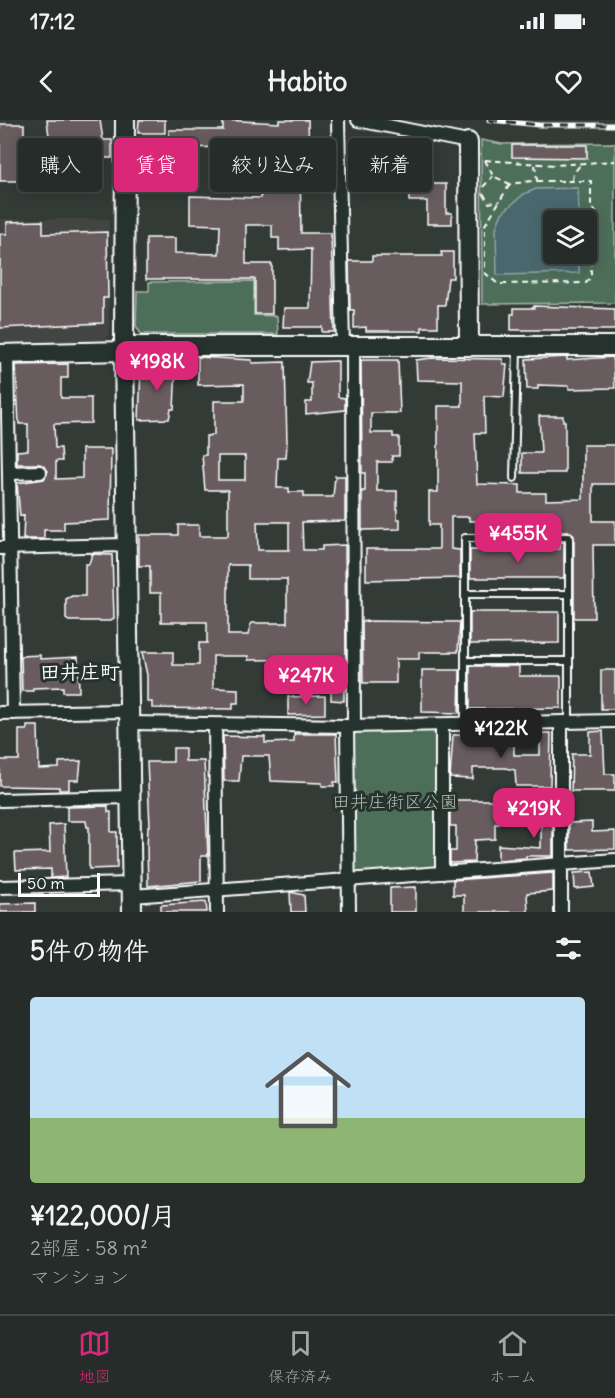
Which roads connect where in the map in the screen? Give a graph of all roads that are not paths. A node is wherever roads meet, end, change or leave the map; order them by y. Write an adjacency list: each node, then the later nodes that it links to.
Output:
1 (125, 120): 9 (street)
2 (339, 120): 5 (street)
3 (358, 120): 4 (street)
4 (473, 153): 6 (street)
5 (348, 346): 6 (street); 9 (street); 27 (street)
6 (469, 346): 7 (street)
7 (518, 346): 8 (street); 13 (lane)
8 (615, 346)
9 (124, 349): 10 (street); 14 (street)
10 (3, 354): 12 (street)
11 (40, 472): 12 (street)
12 (6, 475): 15 (street)
13 (514, 478)
14 (125, 545): 15 (street); 22 (street)
15 (5, 548): 21 (street)
16 (465, 594): 17 (lane); 17 (lane); 18 (lane)
17 (569, 594): 19 (lane)
18 (465, 661): 19 (lane); 26 (lane)
19 (569, 661): 24 (lane)
20 (0, 713): 21 (street)
21 (13, 713): 22 (street)
22 (129, 717): 25 (street); 29 (street)
23 (615, 721): 24 (street)
24 (565, 723): 26 (street); 32 (street)
25 (215, 725): 27 (street); 36 (street)
26 (465, 725): 28 (street)
27 (350, 726): 28 (street); 34 (street)
28 (442, 726): 33 (street)
29 (131, 797): 30 (street); 37 (street)
30 (0, 800)
31 (615, 860): 32 (street)
32 (562, 864): 33 (street); 40 (street)
33 (442, 873): 34 (street)
34 (349, 882): 36 (street); 39 (street)
35 (0, 887): 37 (street)
36 (217, 891): 37 (street); 38 (street)
37 (132, 897)
38 (218, 912)
39 (349, 912)
40 (561, 912)

